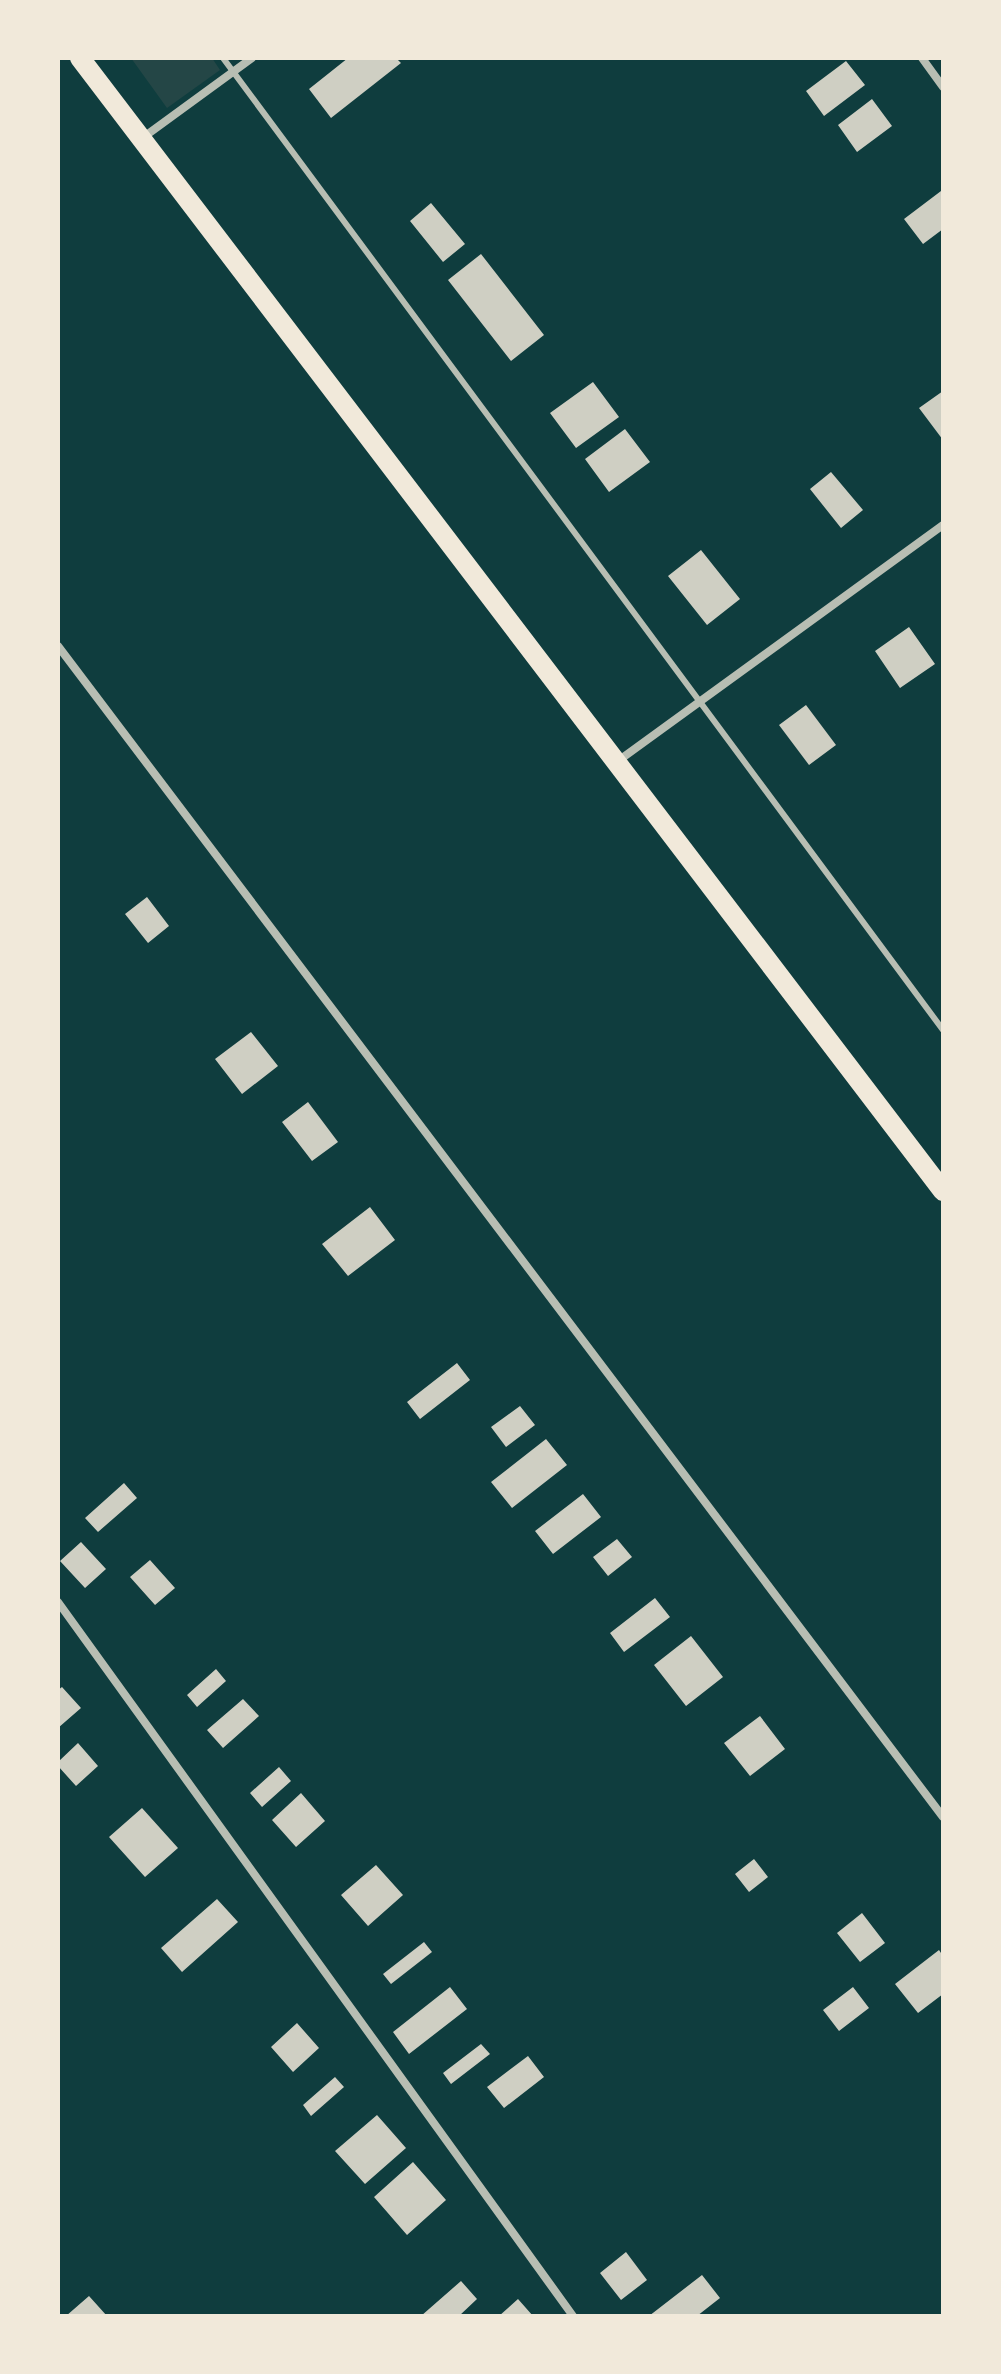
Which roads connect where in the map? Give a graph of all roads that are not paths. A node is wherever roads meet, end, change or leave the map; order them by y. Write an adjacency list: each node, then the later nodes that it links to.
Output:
1 (80, 58): 7 (main road)
2 (223, 58): 5 (lane)
3 (252, 58): 5 (street)
4 (922, 58): 6 (street)
5 (233, 72): 7 (street); 10 (lane)
6 (943, 87)
7 (140, 139): 11 (main road)
8 (943, 525): 10 (street)
9 (58, 646): 15 (street)
10 (700, 702): 11 (street); 12 (lane)
11 (618, 761): 13 (main road)
12 (943, 1030)
13 (943, 1191)
14 (58, 1602): 16 (street)
15 (943, 1817)
16 (573, 2316)

